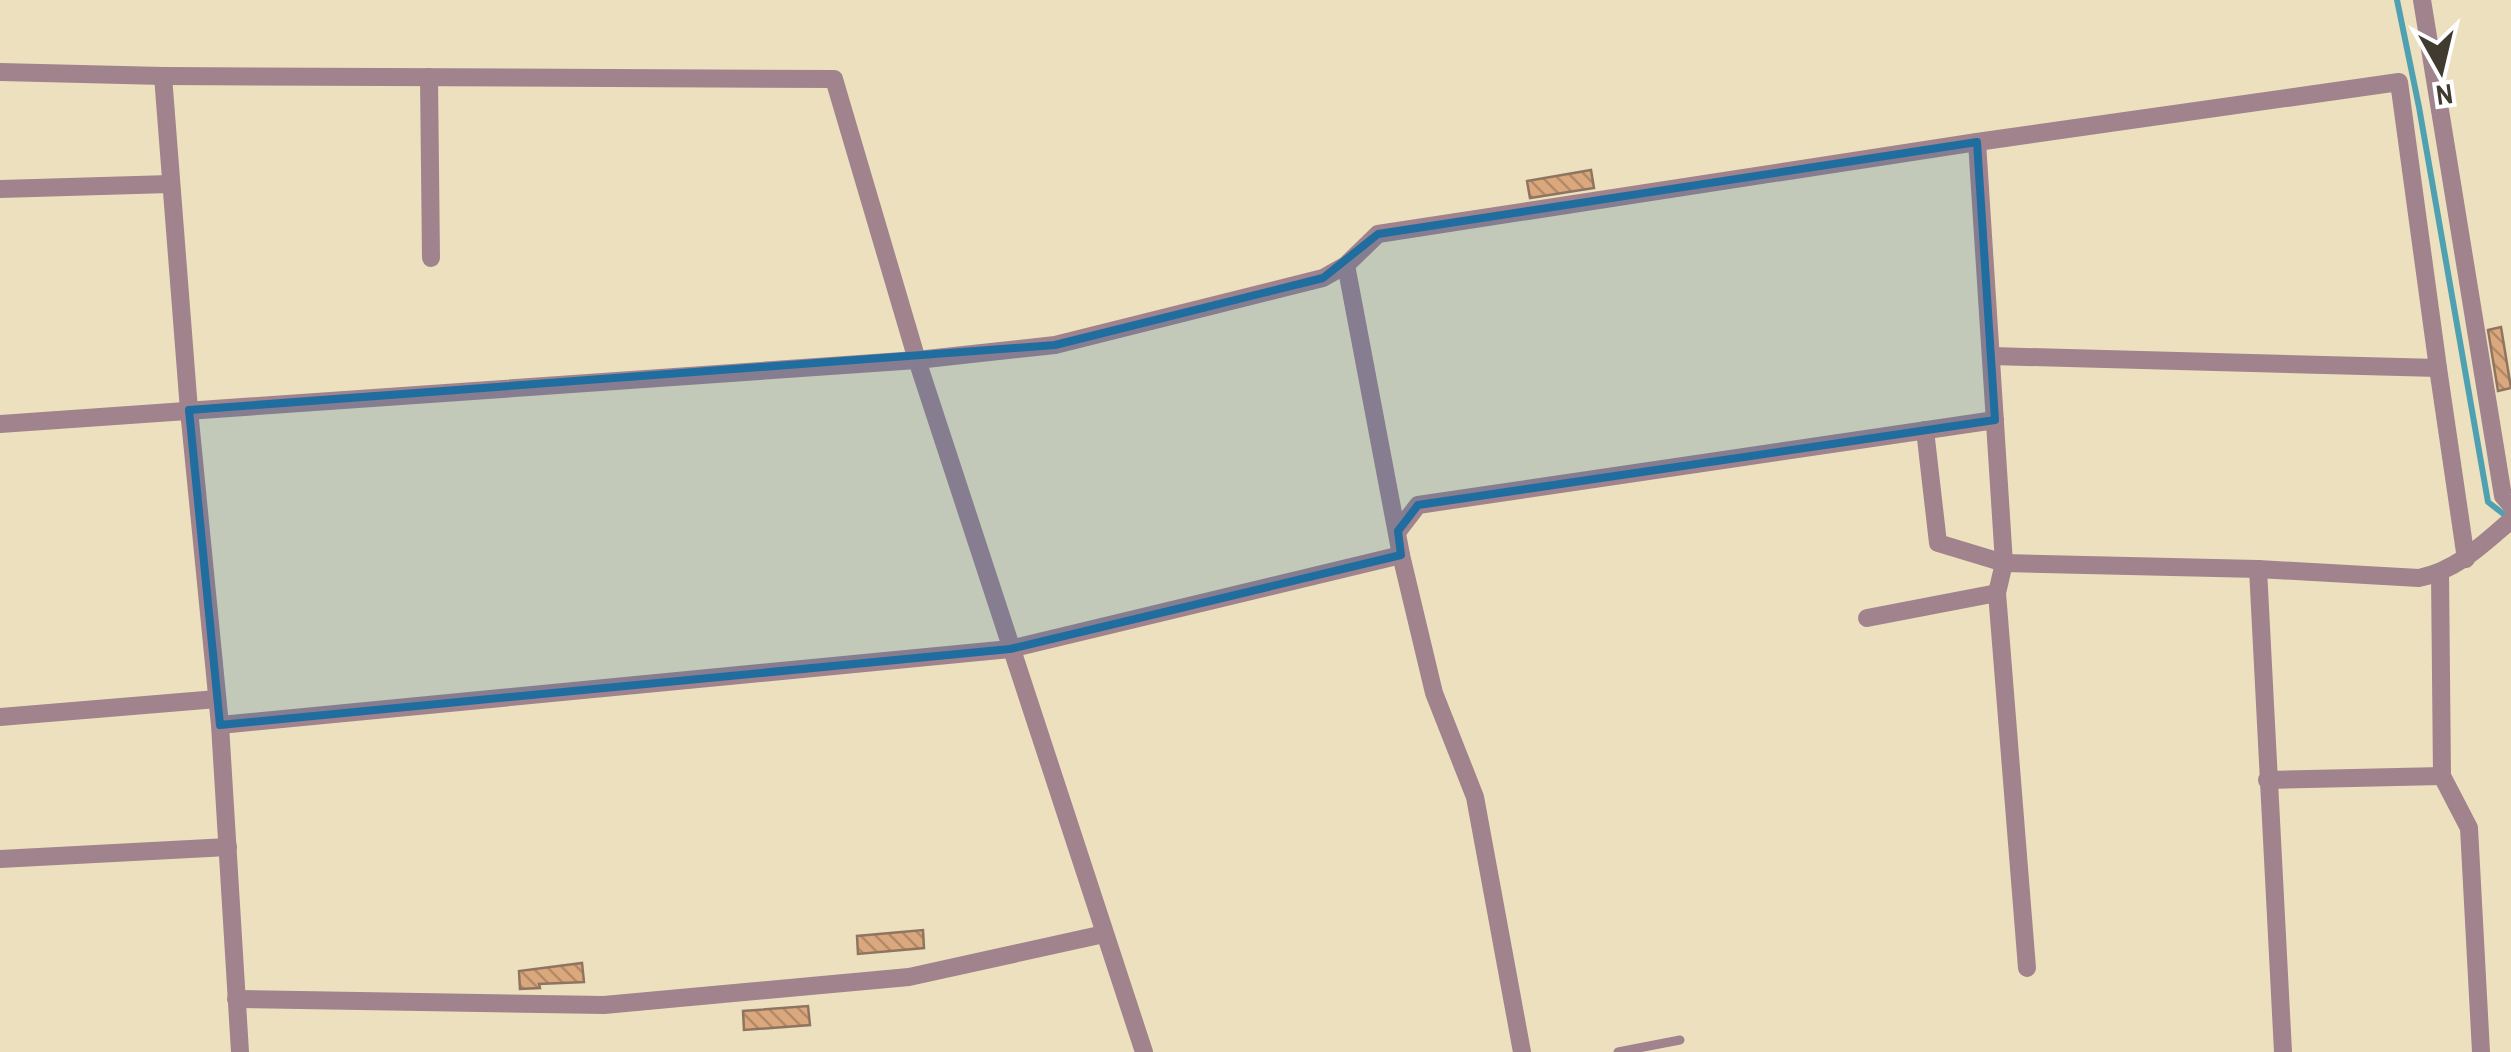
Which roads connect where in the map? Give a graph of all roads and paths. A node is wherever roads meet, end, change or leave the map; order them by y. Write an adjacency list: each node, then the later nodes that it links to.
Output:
1 (2422, 0): 17 (street)
2 (0, 72): 3 (street)
3 (163, 76): 4 (street); 6 (street)
4 (429, 77): 8 (street); 11 (street)
5 (1977, 142): 9 (street); 10 (street); 12 (street)
6 (170, 184): 7 (street); 13 (street)
7 (0, 189)
8 (431, 258)
9 (1346, 266): 11 (street); 19 (street)
10 (1992, 356): 12 (street); 14 (street)
11 (917, 360): 13 (street); 27 (street)
12 (2438, 368): 21 (street)
13 (189, 410): 15 (street); 28 (street)
14 (1996, 420): 16 (street); 22 (street)
15 (0, 424)
16 (1925, 430): 19 (street); 22 (street)
17 (2511, 504)
18 (2511, 520): 21 (street)
19 (1398, 531): 20 (street)
20 (1402, 555): 27 (street); 41 (street)
21 (2466, 559): 24 (street)
22 (2004, 563): 23 (street); 25 (street)
23 (2258, 570): 24 (street); 32 (street)
24 (2440, 574): 31 (street)
25 (1997, 593): 26 (street); 36 (street)
26 (1867, 618)
27 (1010, 649): 30 (street); 35 (street)
28 (217, 699): 29 (street); 30 (street)
29 (0, 716)
30 (220, 725): 33 (street)
31 (2442, 776): 32 (street); 44 (street)
32 (2268, 780): 43 (street)
33 (228, 847): 34 (street); 37 (street)
34 (0, 859)
35 (1104, 934): 37 (street); 40 (street)
36 (2027, 968)
37 (236, 999): 39 (street)
38 (1680, 1040): 42 (lane)
39 (240, 1052)
40 (1144, 1052)
41 (1522, 1052)
42 (1618, 1052)
43 (2283, 1052)
44 (2481, 1052)

